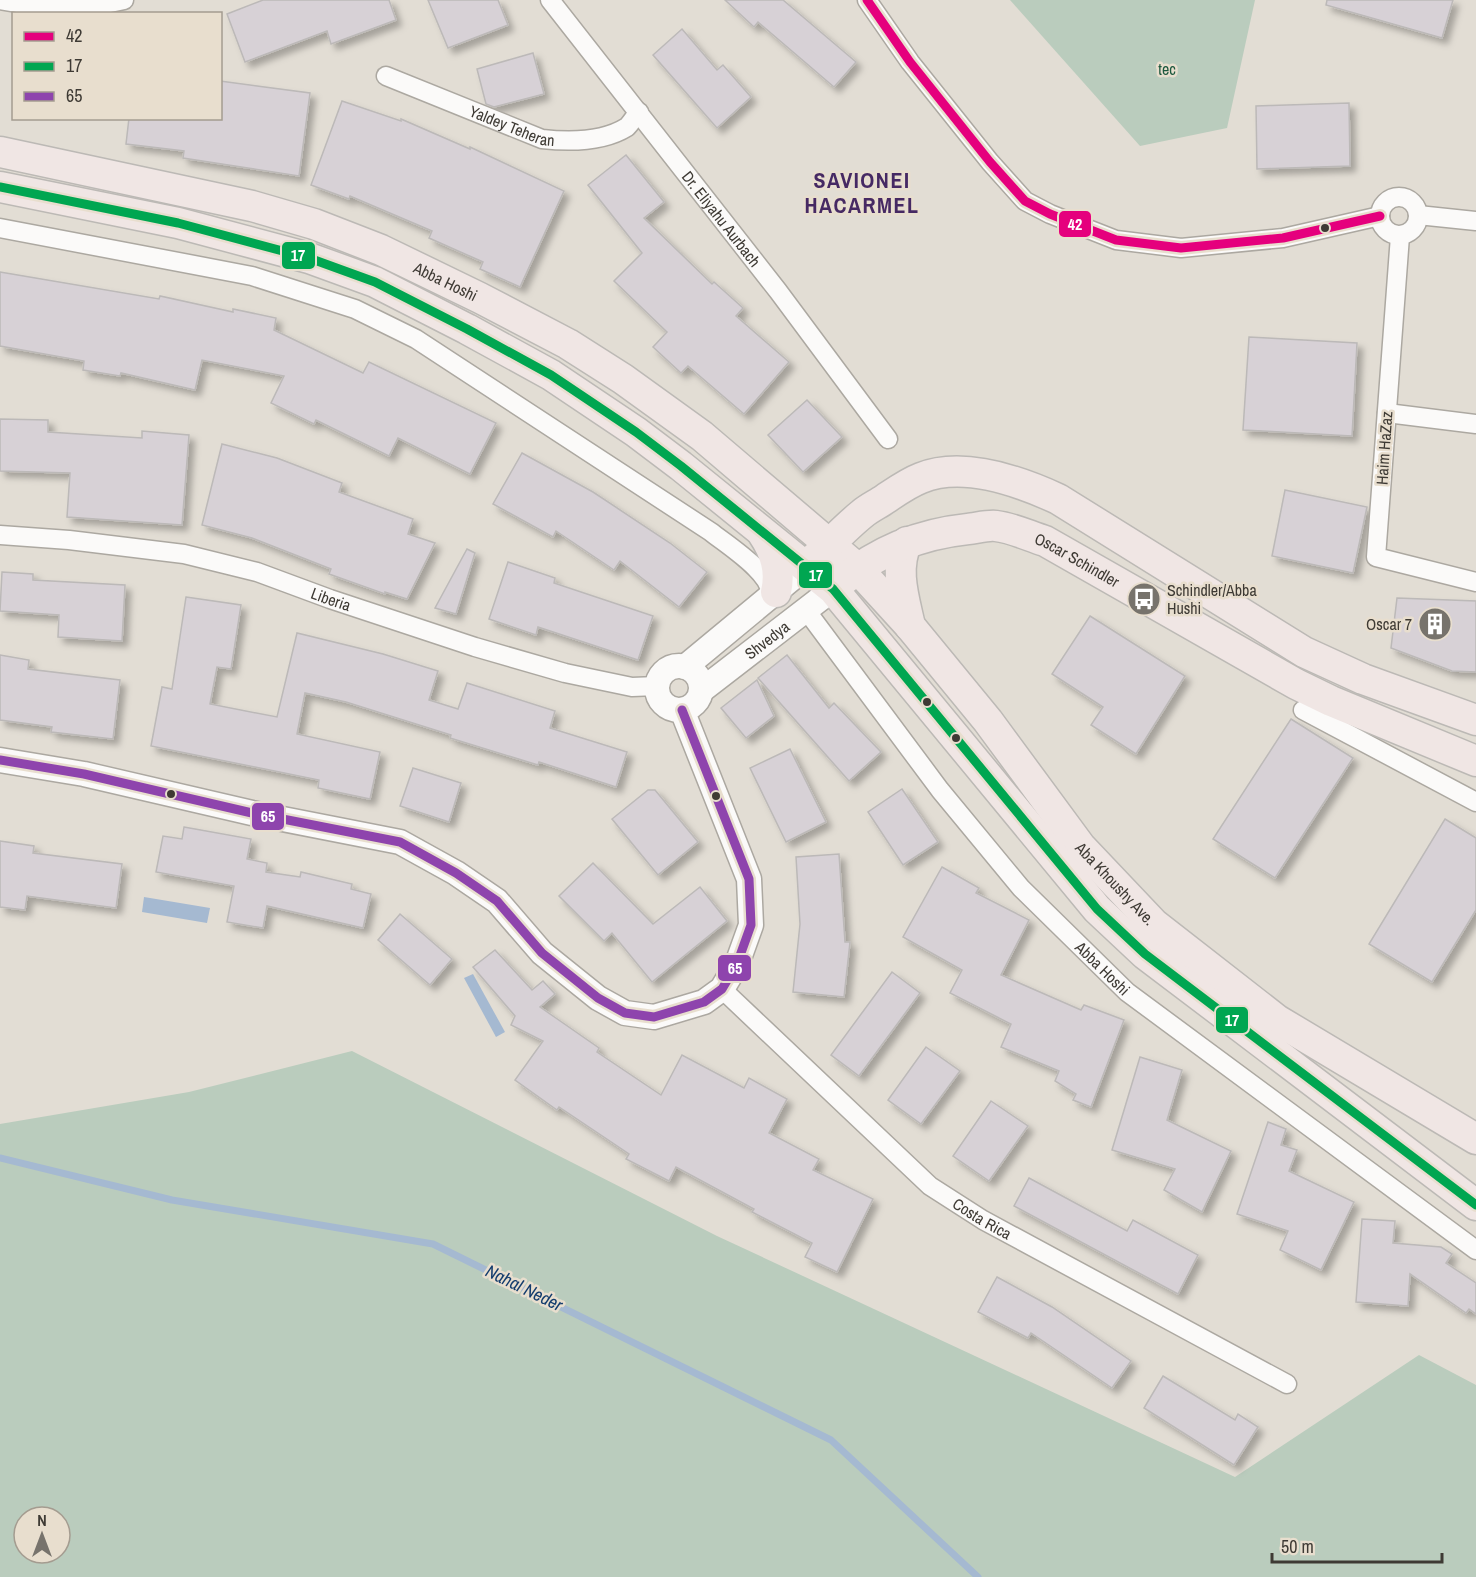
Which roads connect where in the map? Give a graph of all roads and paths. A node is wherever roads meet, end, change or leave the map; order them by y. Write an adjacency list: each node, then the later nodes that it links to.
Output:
1 (0, 0): 2 (street)
2 (124, 0)
3 (550, 0): 6 (street, Dr. Eliyahu Aurbach)
4 (867, 0): 10 (street)
5 (386, 75): 6 (street, Yaldey Teheran)
6 (639, 111): 16 (street, Dr. Eliyahu Aurbach)
7 (0, 152): 17 (main road, Abba Hoshi)
8 (0, 188): 19 (main road, Abba Hoshi)
9 (1418, 214): 10 (street); 11 (street); 13 (street)
10 (1380, 216): 13 (street)
11 (1476, 220)
12 (0, 228): 27 (street)
13 (1400, 236): 14 (street, Haim HaZaz)
14 (1387, 413): 15 (street); 25 (street, Haim HaZaz)
15 (1476, 424)
16 (888, 440)
17 (793, 512): 18 (main road); 22 (main road, Abba Hoshi)
18 (863, 513): 22 (main road); 35 (main road)
19 (762, 531): 23 (main road, Abba Hoshi); 27 (main road)
20 (0, 535): 31 (street, Liberia)
21 (907, 542): 24 (main road, Oscar Schindler); 29 (main road); 37 (main road, Oscar Schindler)
22 (831, 544): 23 (main road); 24 (main road, Aba Khoushy Ave.)
23 (807, 566): 26 (main road, Abba Hoshi); 27 (street, Shvedya)
24 (857, 568): 26 (main road, Oscar Schindler); 29 (main road, Aba Khoushy Ave.)
25 (1476, 582)
26 (833, 589): 28 (street, Shvedya); 41 (main road, Aba Khoushy Ave.)
27 (773, 594): 30 (street, Shvedya)
28 (806, 610): 32 (street, Shvedya); 42 (street, Abba Hoshi)
29 (910, 626): 40 (main road, Aba Khoushy Ave.)
30 (685, 667): 31 (street, Shvedya); 32 (street)
31 (657, 686): 33 (street)
32 (702, 690): 33 (street, Shvedya)
33 (682, 710): 39 (street)
34 (1303, 710): 38 (street)
35 (1476, 720)
36 (0, 760): 39 (street)
37 (1476, 761)
38 (1476, 802)
39 (722, 989): 43 (street, Costa Rica)
40 (1476, 1139)
41 (1476, 1205)
42 (1476, 1250)
43 (1287, 1384)

